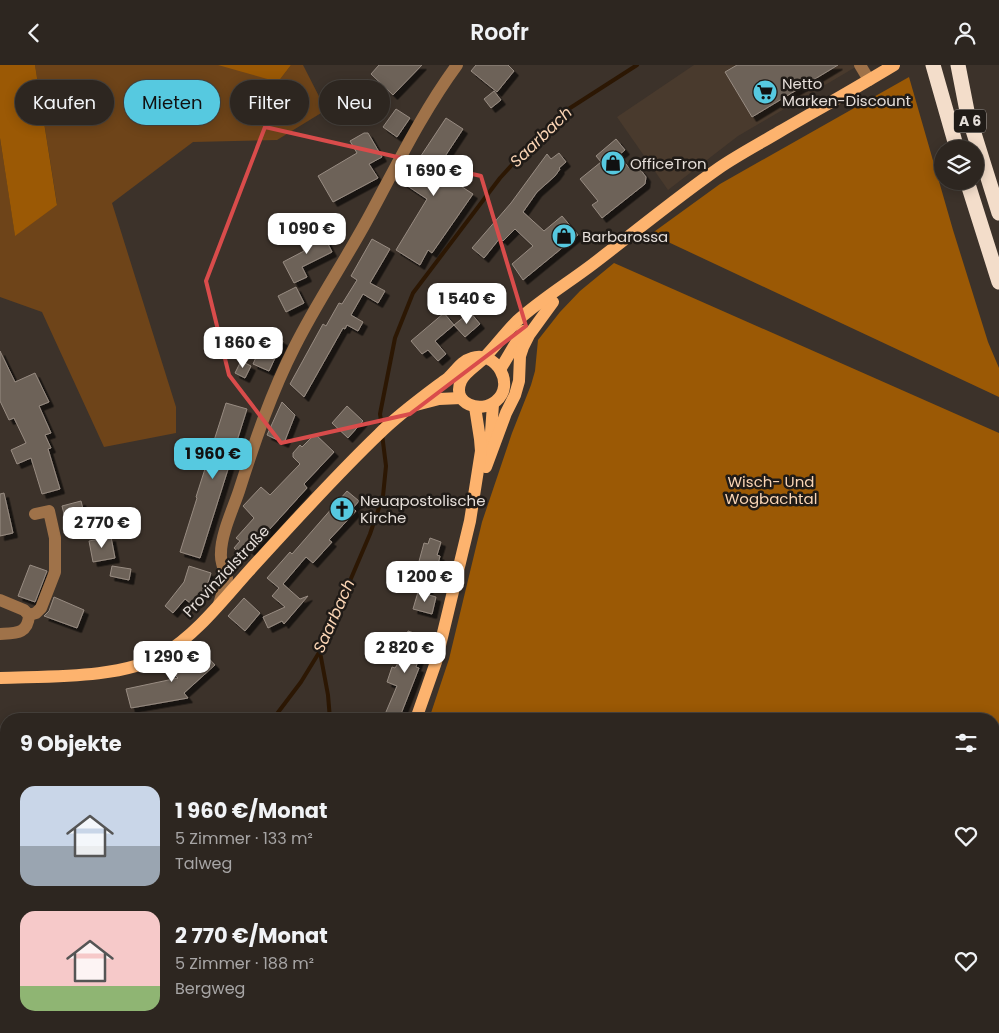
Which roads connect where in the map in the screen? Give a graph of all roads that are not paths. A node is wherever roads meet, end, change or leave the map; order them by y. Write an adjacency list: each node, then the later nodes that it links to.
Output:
1 (457, 65): 23 (street)
2 (860, 65): 6 (street)
3 (894, 65): 6 (main road)
4 (933, 65): 7 (highway, A 6)
5 (958, 65): 9 (highway, A 6)
6 (869, 80): 10 (main road)
7 (954, 140)
8 (970, 190): 11 (highway)
9 (999, 213)
10 (571, 281): 12 (main road); 13 (main road)
11 (999, 282)
12 (553, 302): 14 (main road); 19 (main road)
13 (486, 357): 14 (main road); 15 (main road); 17 (main road)
14 (501, 369): 16 (main road)
15 (461, 398): 17 (main road); 18 (main road)
16 (493, 404): 18 (main road); 19 (main road)
17 (408, 407): 23 (main road, Provinzialstraße)
18 (475, 407): 21 (main road)
19 (486, 467): 21 (main road)
20 (36, 514): 24 (street)
21 (470, 521): 27 (main road)
22 (0, 600): 24 (street)
23 (219, 604): 26 (main road, Provinzialstraße)
24 (29, 615): 25 (street)
25 (0, 634)
26 (0, 678)
27 (418, 713)

